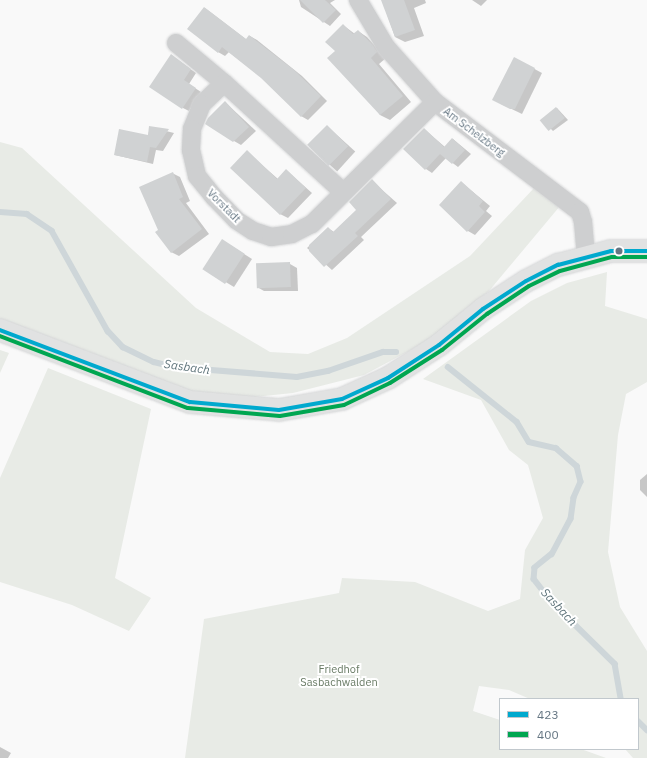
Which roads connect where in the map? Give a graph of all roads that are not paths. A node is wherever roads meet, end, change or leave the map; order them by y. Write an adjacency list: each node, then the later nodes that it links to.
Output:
1 (358, 0): 4 (street, Am Schelzberg)
2 (176, 43): 3 (street)
3 (224, 83): 5 (street); 5 (street, Vorstadt)
4 (435, 102): 5 (street, Vorstadt); 7 (street, Am Schelzberg)
5 (343, 192)
6 (647, 251): 7 (main road)
7 (586, 256): 8 (main road)
8 (0, 330)

